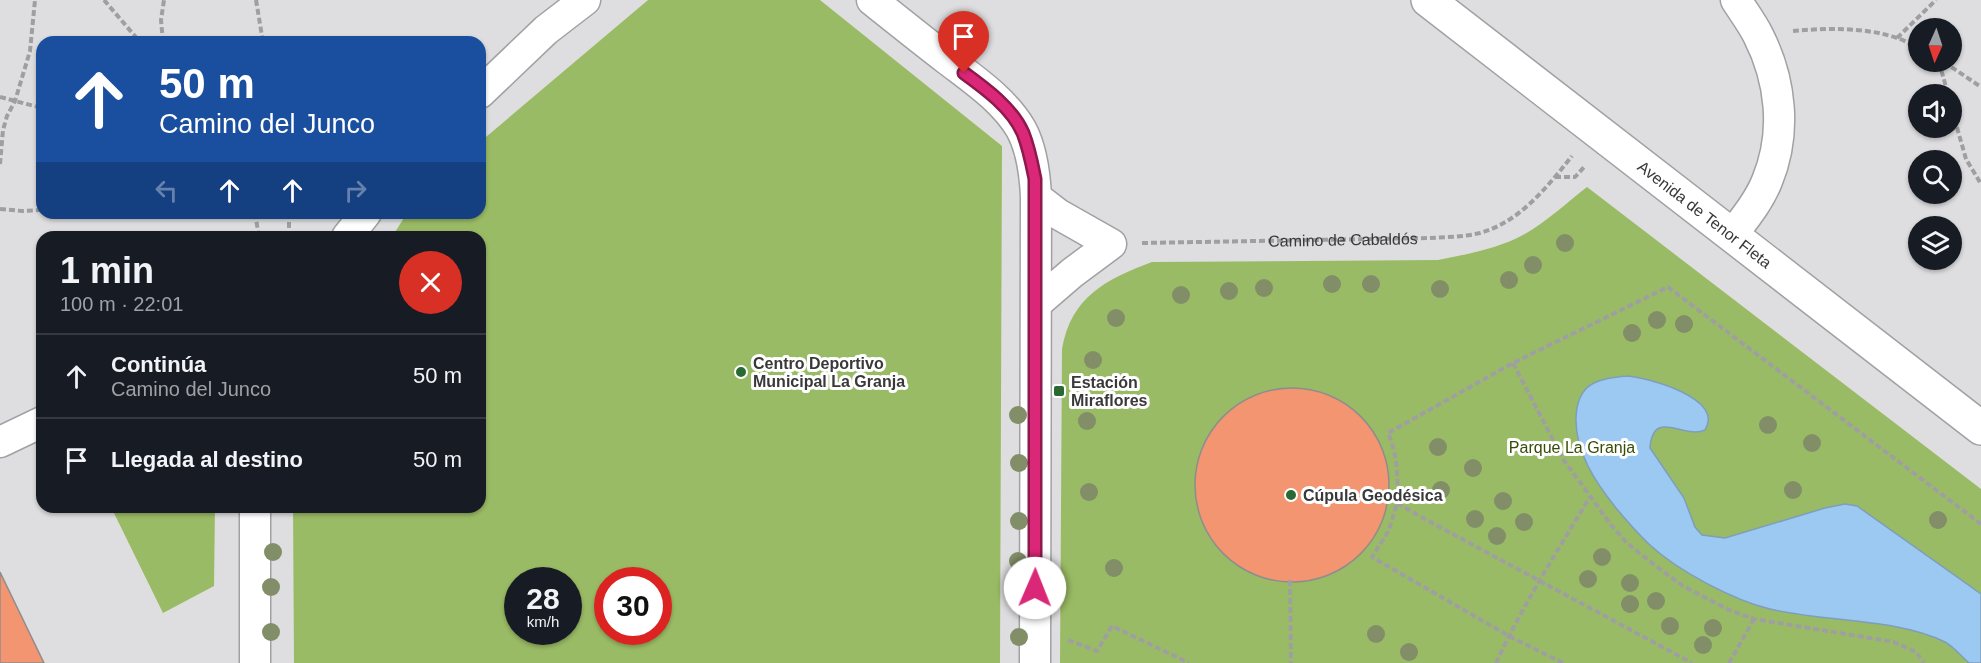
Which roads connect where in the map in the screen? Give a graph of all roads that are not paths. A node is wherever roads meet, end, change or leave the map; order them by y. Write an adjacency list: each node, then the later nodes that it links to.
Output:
1 (585, 0): 5 (street)
2 (872, 0): 6 (street)
3 (1428, 0): 9 (main road, Avenida de Tenor Fleta)
4 (1736, 0): 9 (street)
5 (486, 87)
6 (1036, 196): 10 (street); 10 (street)
7 (361, 219): 8 (street)
8 (352, 231)
9 (1732, 235): 12 (main road, Avenida de Tenor Fleta)
10 (1036, 304): 16 (street)
11 (36, 425): 13 (street)
12 (1981, 428)
13 (0, 442)
14 (255, 513): 15 (street)
15 (255, 663)
16 (1035, 663)

